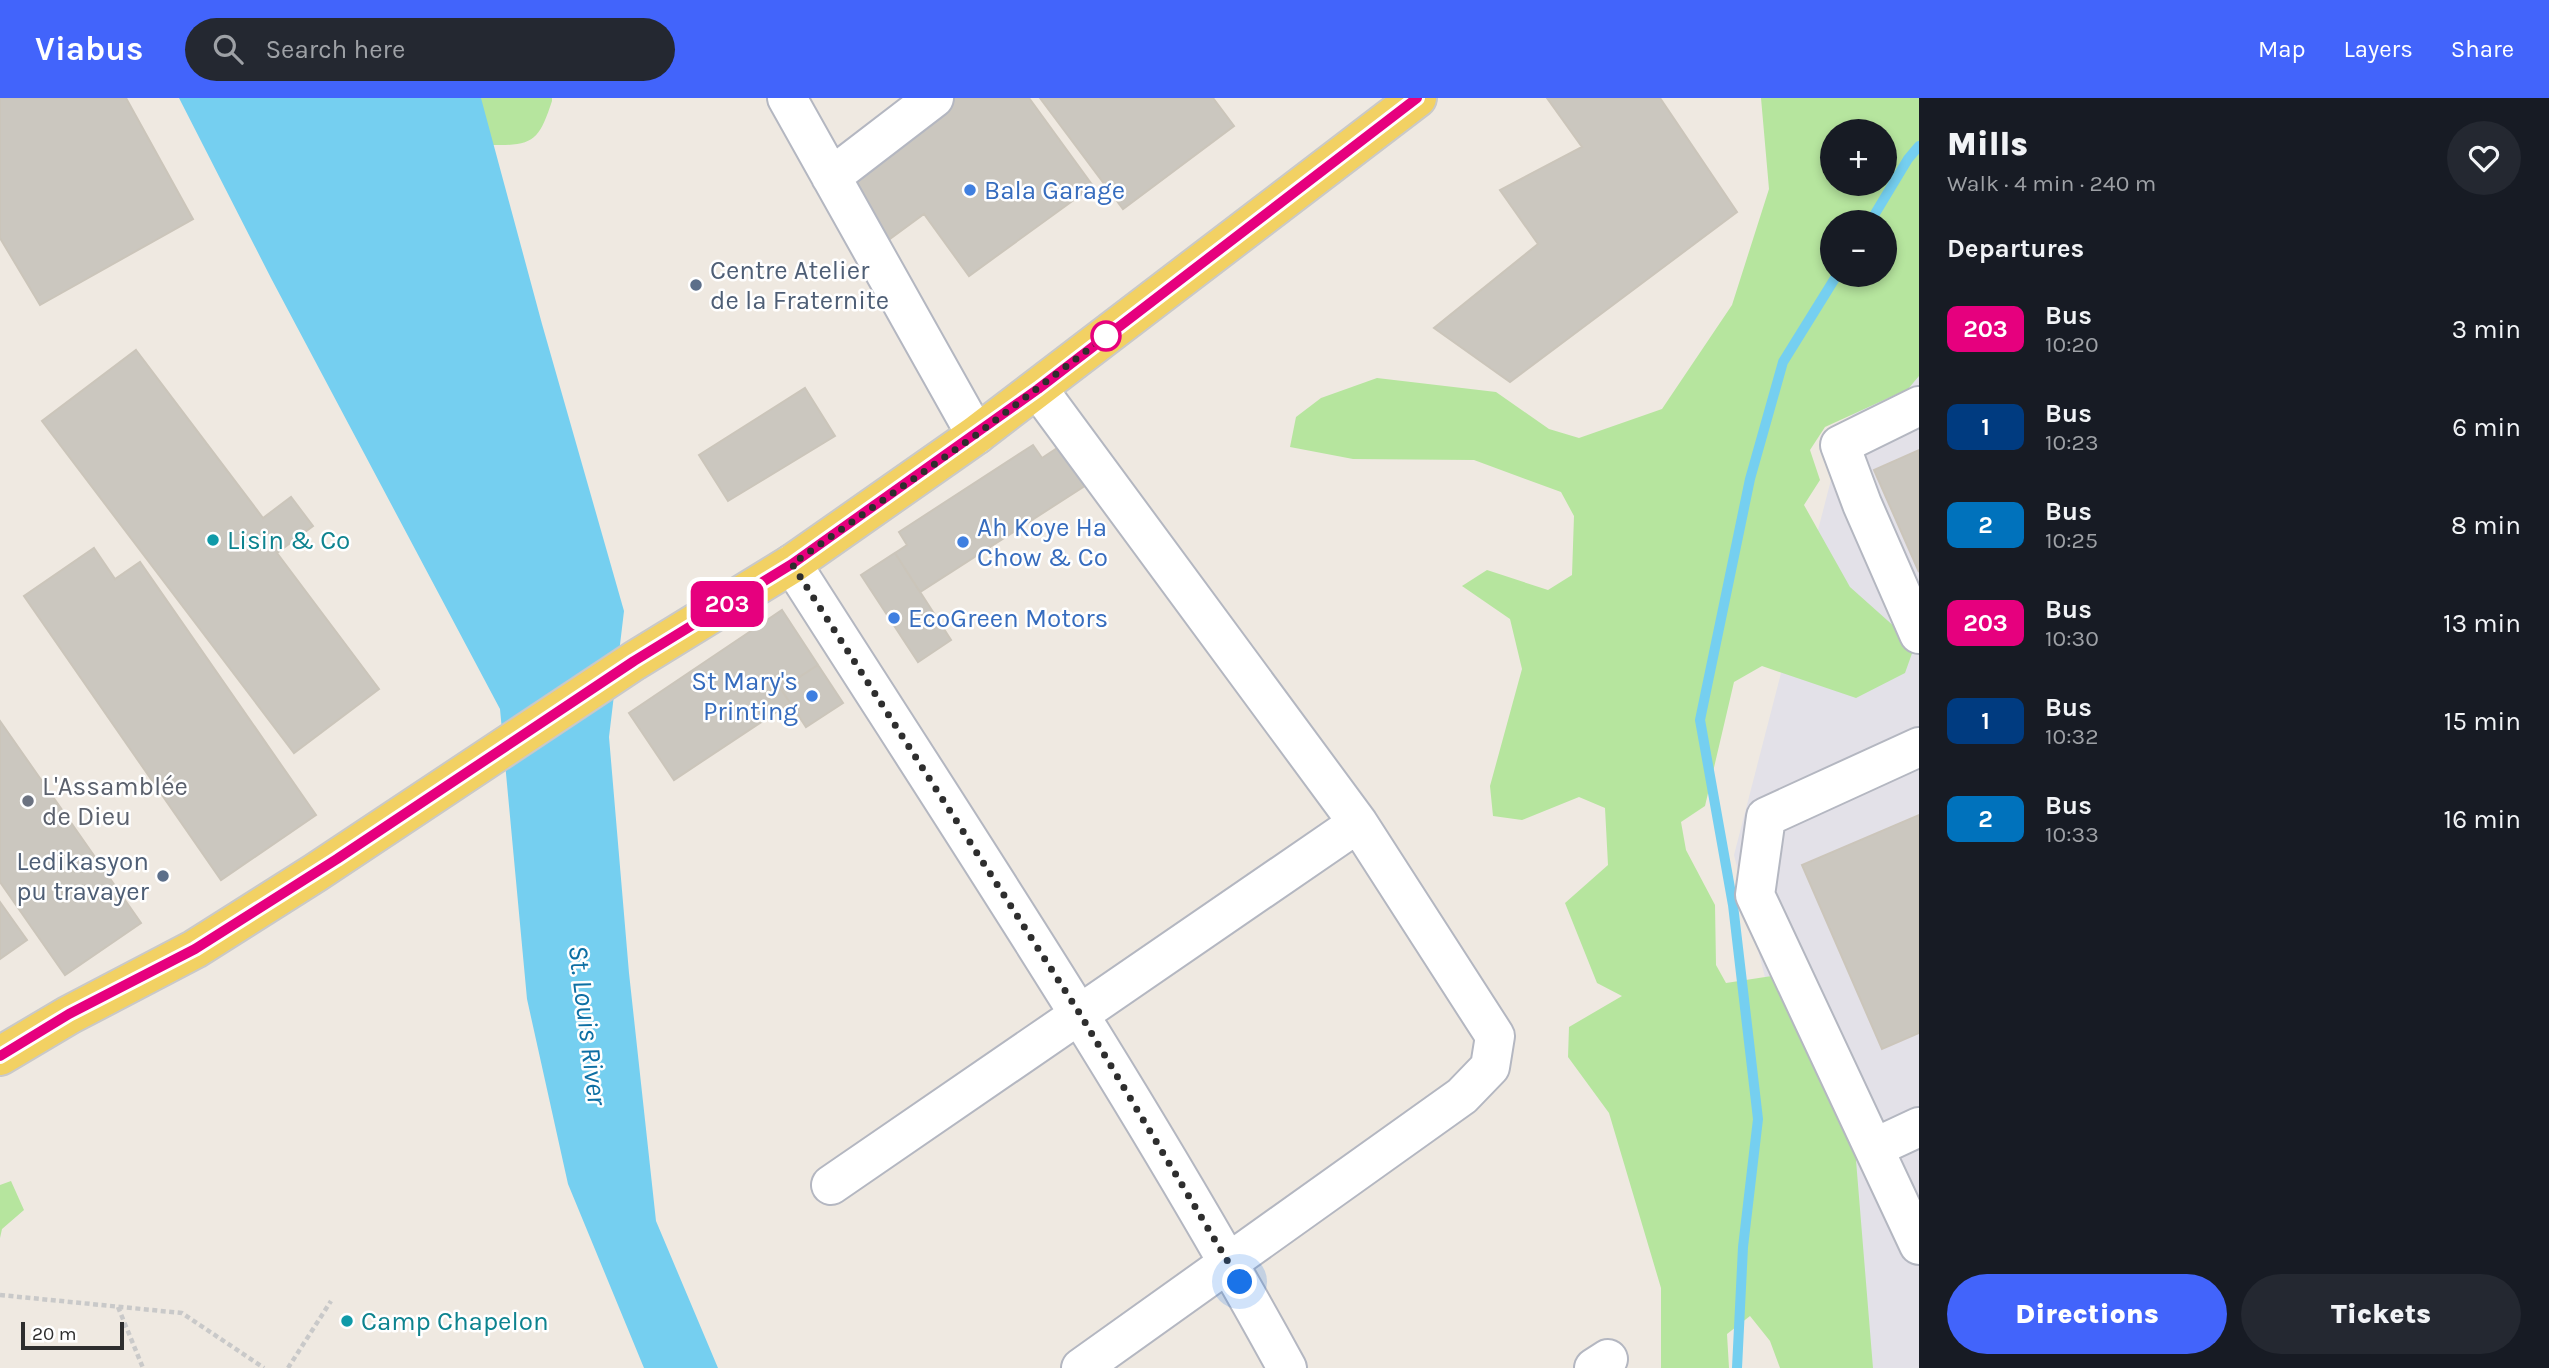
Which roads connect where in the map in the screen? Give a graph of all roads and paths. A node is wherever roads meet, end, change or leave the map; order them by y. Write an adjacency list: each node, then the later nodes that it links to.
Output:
1 (787, 98): 4 (street)
2 (934, 98): 4 (street)
3 (1417, 98): 5 (main road)
4 (831, 177): 7 (street)
5 (1038, 389): 7 (main road); 11 (street)
6 (1919, 406): 9 (street)
7 (976, 435): 8 (main road)
8 (792, 564): 12 (street); 13 (main road)
9 (1919, 634)
10 (1919, 747): 15 (street)
11 (1358, 823): 12 (street); 18 (street)
12 (1080, 1014): 16 (street); 18 (street)
13 (0, 1056)
14 (1919, 1127): 15 (street)
15 (1874, 1148): 17 (street)
16 (831, 1185)
17 (1919, 1245)
18 (1229, 1261): 25 (street); 26 (street)
19 (0, 1295): 21 (path)
20 (331, 1301): 24 (path)
21 (118, 1307): 22 (path); 23 (path)
22 (143, 1368)
23 (264, 1368)
24 (288, 1368)
25 (1081, 1368)
26 (1287, 1368)

